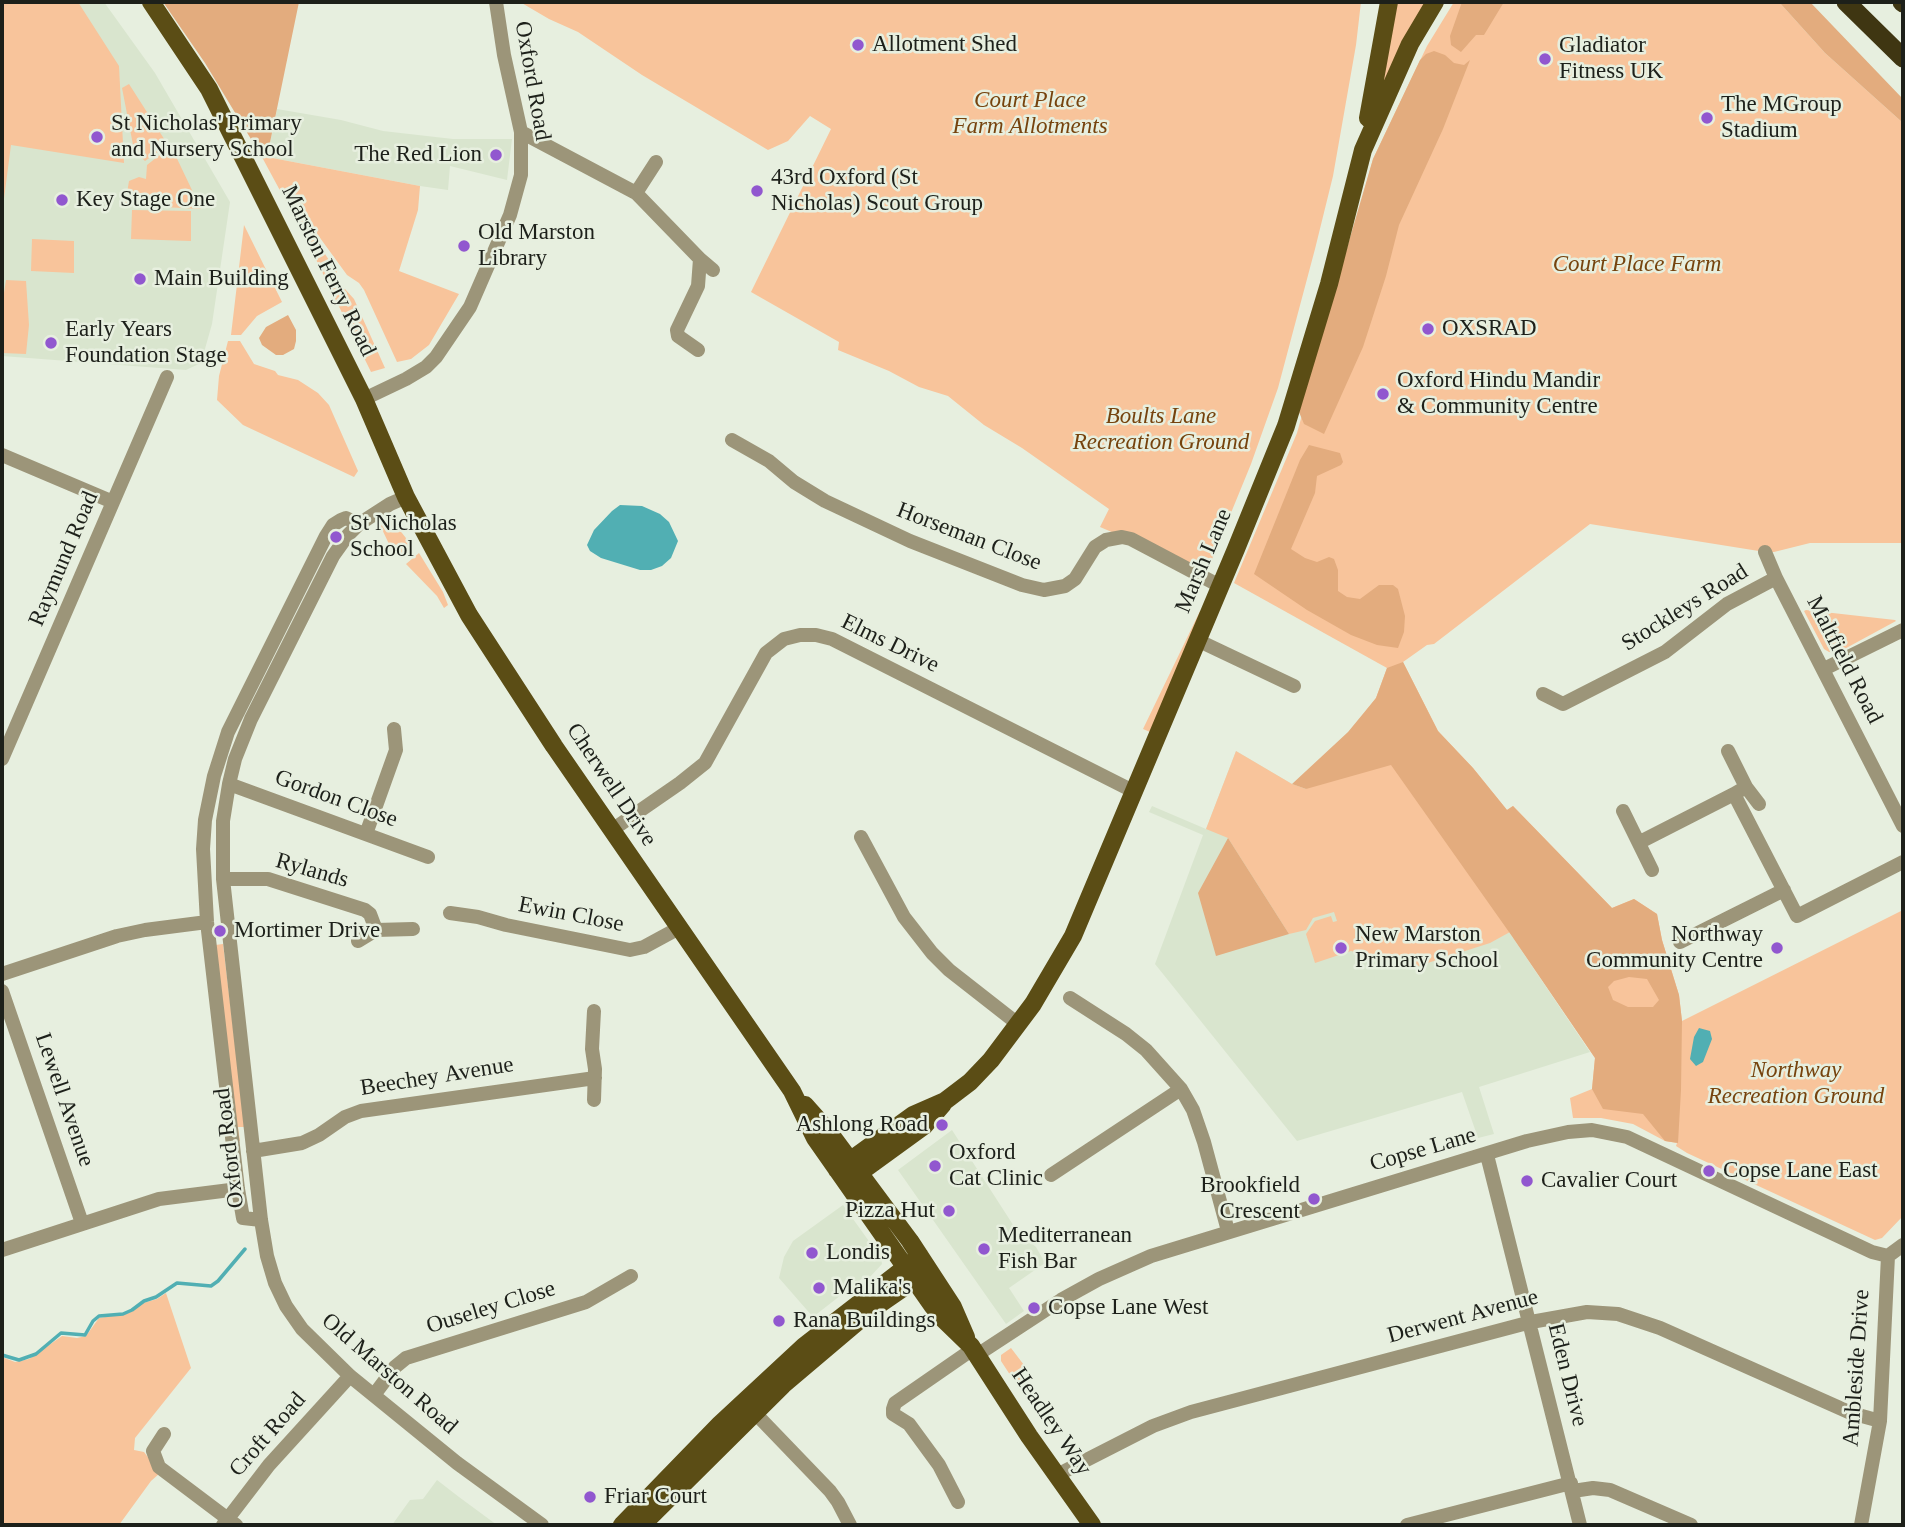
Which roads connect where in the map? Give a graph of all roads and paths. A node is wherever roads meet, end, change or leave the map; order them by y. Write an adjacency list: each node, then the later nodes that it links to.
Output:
1 (151, 2): 15 (main road, Marston Ferry Road)
2 (496, 2): 7 (street, Oxford Road)
3 (1389, 2): 8 (main road)
4 (1435, 2): 8 (main road, Marsh Lane)
5 (1846, 2): 6 (highway)
6 (1903, 58)
7 (521, 132): 10 (street); 15 (street, Oxford Road)
8 (1363, 149): 23 (main road, Marsh Lane)
9 (656, 162): 10 (street)
10 (636, 193): 11 (street)
11 (700, 260): 12 (street); 13 (street)
12 (713, 270)
13 (698, 350)
14 (167, 377): 19 (street, Raymund Road)
15 (364, 399): 18 (main road, Marston Ferry Road)
16 (732, 440): 23 (street, Horseman Close)
17 (2, 454): 19 (street)
18 (406, 497): 20 (street, Oxford Road); 40 (main road, Cherwell Drive)
19 (113, 502): 31 (street, Raymund Road)
20 (359, 524): 32 (street, Oxford Road); 37 (street, Oxford Road)
21 (1765, 552): 22 (street, Maltfield Road)
22 (1776, 578): 26 (street, Maltfield Road); 28 (street, Stockleys Road)
23 (1220, 586): 25 (main road, Marsh Lane)
24 (1903, 630): 26 (street)
25 (1197, 640): 27 (street); 33 (main road, Marsh Lane)
26 (1824, 669): 39 (street, Maltfield Road)
27 (1294, 686)
28 (1543, 694)
29 (394, 729): 41 (street)
30 (1728, 751): 34 (street)
31 (2, 759)
32 (229, 784): 38 (street, Oxford Road); 41 (street, Gordon Close)
33 (1133, 791): 40 (street, Elms Drive); 60 (main road, Marsh Lane)
34 (1740, 791): 35 (street); 43 (street); 48 (street)
35 (1759, 804)
36 (1623, 811): 43 (street)
37 (205, 820): 38 (street); 50 (street, Oxford Road)
38 (222, 821): 47 (street, Oxford Road)
39 (1903, 825)
40 (612, 830): 51 (main road, Cherwell Drive)
41 (366, 834): 44 (street, Gordon Close)
42 (861, 837): 60 (street)
43 (1640, 842): 46 (street)
44 (428, 857)
45 (1903, 862): 48 (street)
46 (1652, 870)
47 (223, 878): 53 (street, Rylands); 65 (street, Oxford Road)
48 (1784, 890): 55 (street)
49 (450, 913): 51 (street, Ewin Close)
50 (208, 922): 56 (street); 69 (street, Oxford Road)
51 (679, 928): 63 (main road, Cherwell Drive)
52 (413, 929): 53 (street)
53 (376, 930): 54 (street)
54 (358, 942)
55 (1680, 942)
56 (2, 974)
57 (2, 991): 71 (street, Lewell Avenue)
58 (1070, 998): 62 (street)
59 (594, 1011): 61 (street)
60 (1018, 1024): 67 (main road, Marsh Lane)
61 (595, 1078): 64 (street); 65 (street, Beechey Avenue)
62 (1181, 1089): 68 (street); 72 (street)
63 (792, 1091): 67 (main road, Cherwell Drive); 67 (main road, Cherwell Drive)
64 (594, 1100)
65 (253, 1151): 70 (street, Oxford Road)
66 (1487, 1155): 72 (street, Copse Lane); 75 (street, Copse Lane); 78 (street, Eden Drive)
67 (849, 1171): 76 (main road, Cherwell Drive)
68 (1051, 1175)
69 (238, 1189): 70 (street, Oxford Road); 71 (street)
70 (261, 1220): 81 (street, Old Marston Road)
71 (82, 1223): 74 (street)
72 (1228, 1231): 80 (street, Copse Lane)
73 (1903, 1245): 75 (street)
74 (2, 1250)
75 (1888, 1256): 84 (street, Ambleside Drive)
76 (917, 1264): 79 (main road); 80 (main road, Headley Way)
77 (631, 1276): 82 (street, Ouseley Close)
78 (1531, 1322): 84 (street, Derwent Avenue); 87 (street, Derwent Avenue); 88 (street, Eden Drive)
79 (814, 1348): 83 (main road); 85 (main road)
80 (973, 1350): 87 (main road, Headley Way); 89 (street, Copse Lane)
81 (350, 1376): 82 (street, Old Marston Road); 90 (street, Croft Road)
82 (374, 1395): 91 (street, Old Marston Road)
83 (754, 1412): 85 (main road); 94 (street)
84 (1880, 1421): 99 (street, Ambleside Drive)
85 (726, 1429): 92 (main road); 93 (main road)
86 (164, 1434): 90 (street)
87 (1057, 1475): 95 (main road, Headley Way)
88 (1572, 1487): 96 (street); 97 (street, Eden Drive); 98 (street)
89 (958, 1502)
90 (229, 1523)
91 (541, 1525)
92 (622, 1525)
93 (642, 1525)
94 (850, 1525)
95 (1092, 1525)
96 (1407, 1525)
97 (1580, 1525)
98 (1691, 1525)
99 (1861, 1525)

